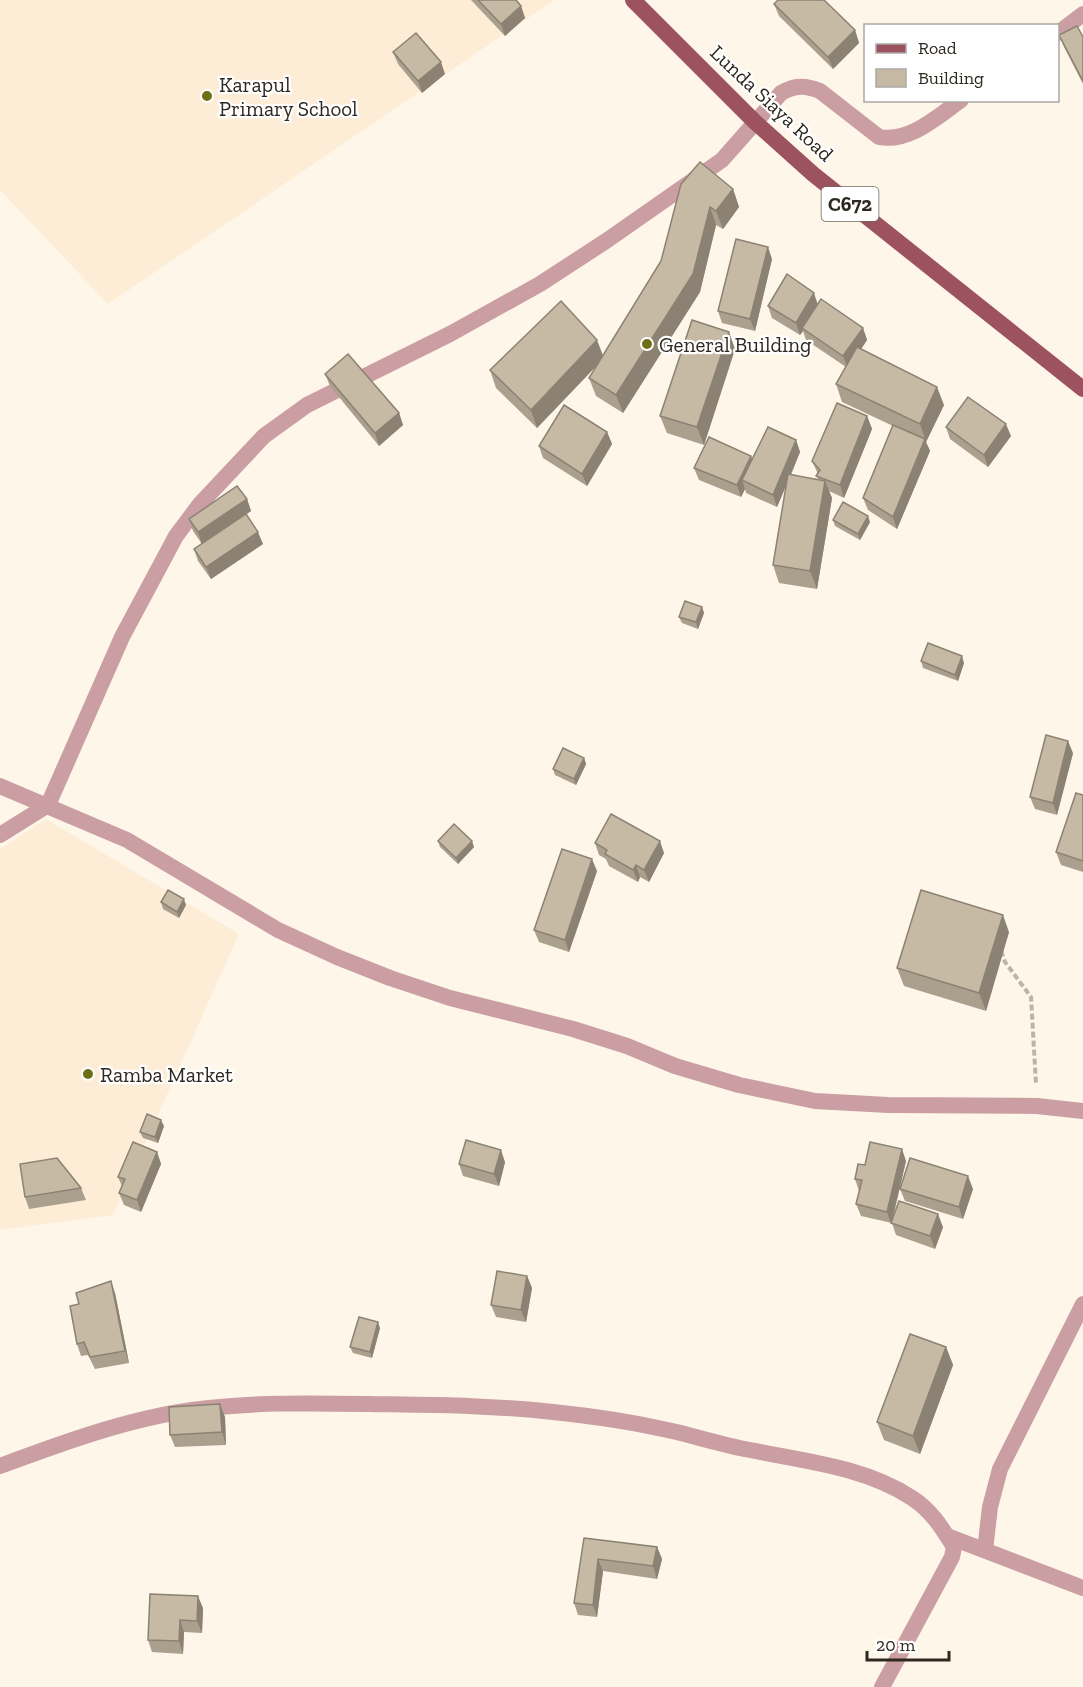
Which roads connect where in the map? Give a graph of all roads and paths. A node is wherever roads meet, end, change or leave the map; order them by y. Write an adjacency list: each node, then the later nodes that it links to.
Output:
1 (641, 2): 5 (main road, Lunda Siaya Road / C672)
2 (1083, 14): 3 (street)
3 (1059, 32)
4 (958, 102): 5 (street)
5 (755, 122): 6 (main road, Lunda Siaya Road / C672); 8 (street)
6 (1083, 388)
7 (0, 786): 8 (street)
8 (48, 805): 9 (street); 11 (street)
9 (0, 835)
10 (998, 945): 11 (path)
11 (1037, 1106): 12 (street)
12 (1083, 1111)
13 (1083, 1304): 16 (street)
14 (0, 1466): 15 (street)
15 (947, 1536): 16 (street); 18 (street)
16 (985, 1550): 17 (street)
17 (1083, 1588)
18 (882, 1687)

